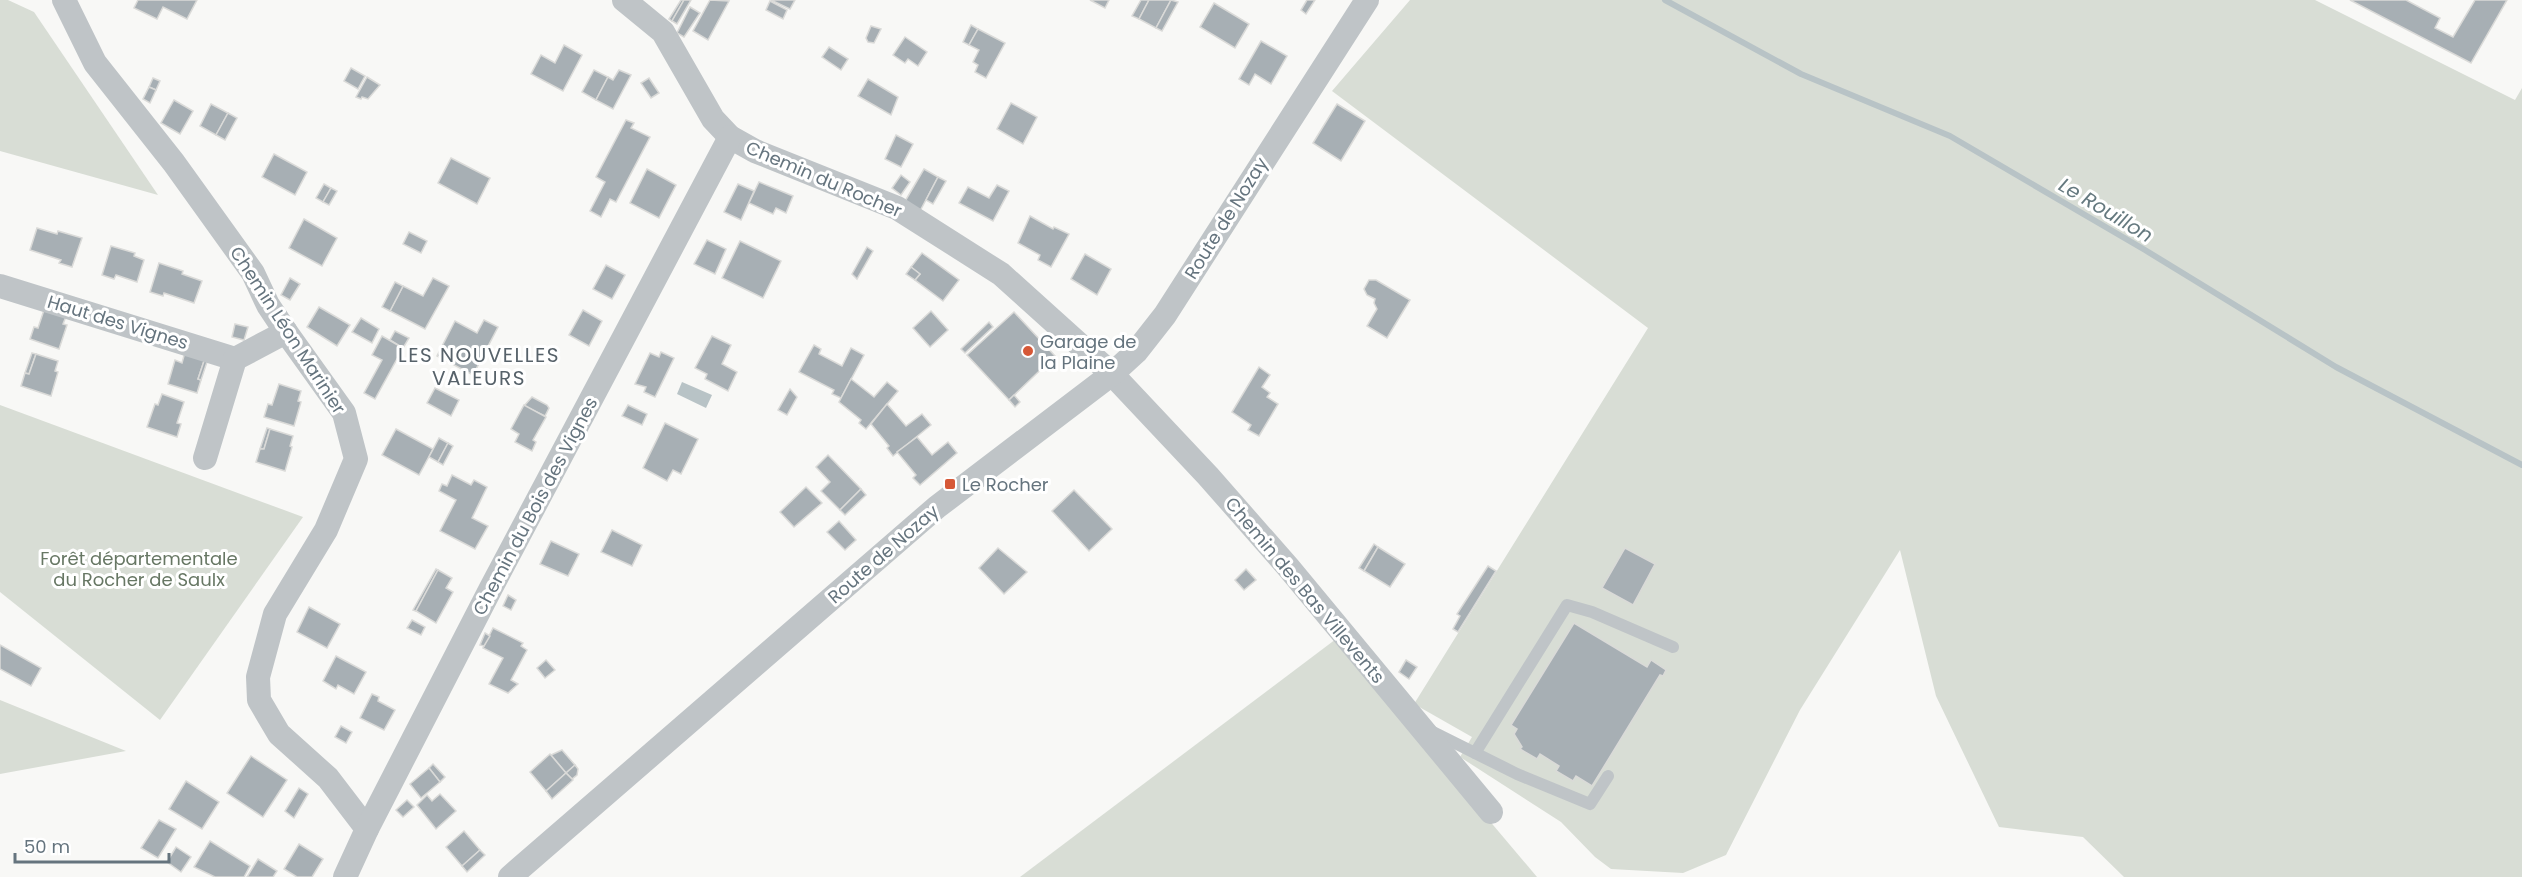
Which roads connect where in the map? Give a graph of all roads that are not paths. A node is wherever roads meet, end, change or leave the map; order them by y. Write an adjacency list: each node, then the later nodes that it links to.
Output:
1 (63, 0): 6 (street, Chemin Léon Marinier)
2 (624, 0): 4 (street, Chemin du Rocher)
3 (1364, 1): 8 (street, Route de Nozay)
4 (730, 137): 8 (street, Chemin du Rocher); 15 (street, Chemin du Bois des Vignes)
5 (0, 286): 7 (street, Haut des Vignes)
6 (286, 332): 7 (street); 15 (street, Chemin Léon Marinier)
7 (235, 359): 9 (street)
8 (1112, 374): 11 (street, Chemin des Bas Villevents); 17 (street, Route de Nozay)
9 (205, 458)
10 (1672, 647): 12 (lane)
11 (1419, 725): 12 (lane); 14 (street, Chemin des Bas Villevents)
12 (1475, 753): 13 (lane)
13 (1608, 776)
14 (1491, 812)
15 (367, 829): 16 (street, Chemin du Bois des Vignes)
16 (345, 877)
17 (510, 877)

